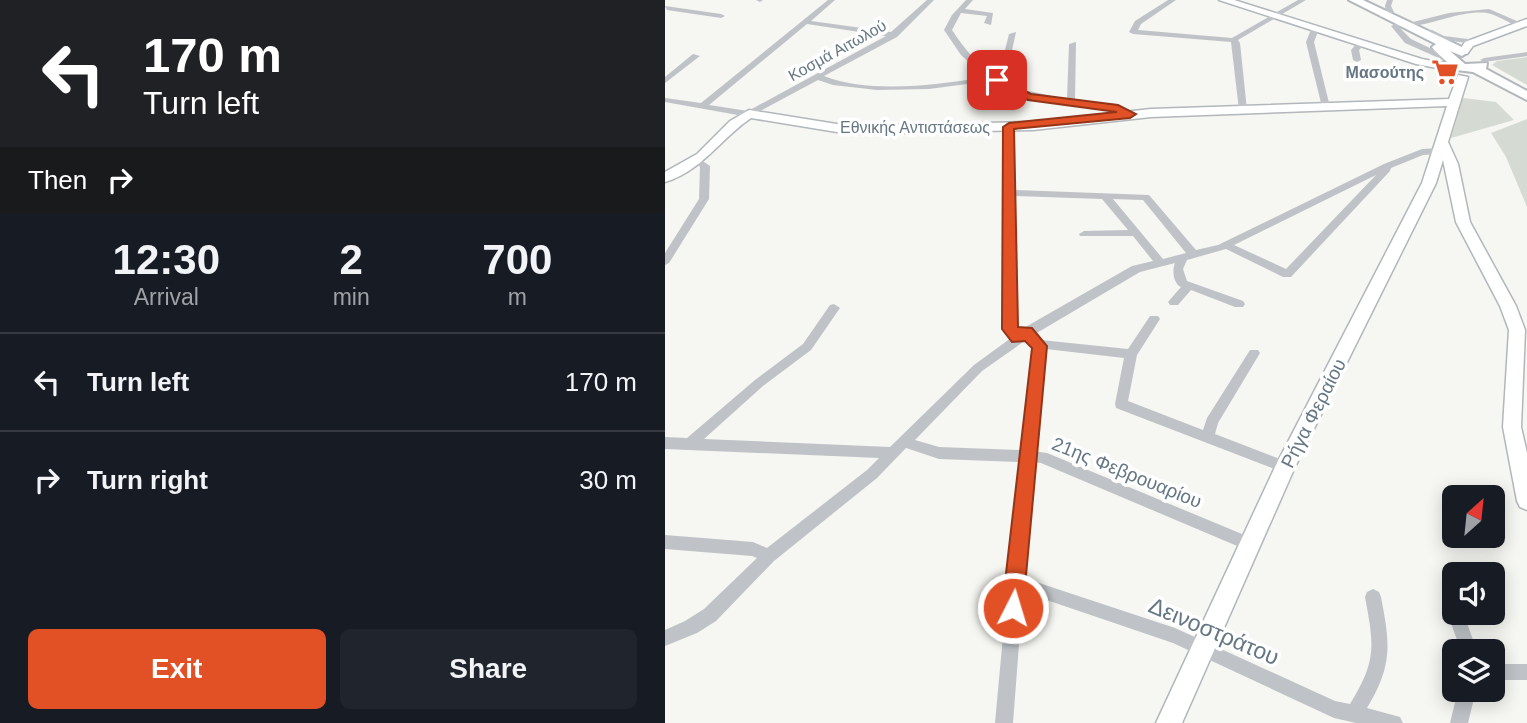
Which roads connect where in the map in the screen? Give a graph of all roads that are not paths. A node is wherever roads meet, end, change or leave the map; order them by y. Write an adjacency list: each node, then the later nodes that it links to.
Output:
1 (681, 0): 10 (street)
2 (832, 0): 15 (street)
3 (930, 0): 22 (street, Κοσμά Αιτωλού)
4 (970, 0): 11 (street)
5 (1173, 0): 23 (street)
6 (1224, 0): 13 (street)
7 (1303, 0): 13 (street)
8 (1354, 0): 14 (main road)
9 (1390, 0): 14 (street)
10 (666, 9): 12 (street)
11 (959, 11): 16 (street); 32 (street)
12 (721, 16)
13 (1276, 16): 20 (street); 23 (street)
14 (1382, 16): 17 (main road)
15 (806, 22): 22 (street); 40 (street)
16 (989, 23)
17 (1398, 23): 18 (street); 29 (main road)
18 (1413, 24): 19 (street); 29 (street)
19 (1525, 24): 29 (street)
20 (1315, 29): 25 (street); 41 (street)
21 (1013, 34): 34 (street)
22 (894, 35): 31 (street, Κοσμά Αιτωλού)
23 (1233, 40): 42 (street)
24 (1073, 44): 38 (street)
25 (1367, 46): 29 (street); 30 (street)
26 (1527, 54): 28 (street)
27 (696, 56): 33 (street)
28 (1497, 58): 29 (street); 29 (street)
29 (1467, 59): 35 (main road); 36 (main road); 39 (street)
30 (1357, 60)
31 (818, 77): 32 (street); 43 (street, Κοσμά Αιτωλού)
32 (991, 78): 34 (street)
33 (665, 81)
34 (1001, 83): 38 (street)
35 (1527, 89)
36 (1527, 96)
37 (665, 100): 40 (street)
38 (1071, 102): 44 (street)
39 (1454, 103): 41 (street, Εθνικής Αντιστάσεως); 46 (street, Ρήγα Φεραίου)
40 (703, 106): 43 (street)
41 (1326, 107): 42 (street, Εθνικής Αντιστάσεως)
42 (1243, 110): 44 (street, Εθνικής Αντιστάσεως)
43 (749, 114): 45 (street, Εθνικής Αντιστάσεως); 47 (street)
44 (1130, 114): 45 (street, Εθνικής Αντιστάσεως)
45 (1009, 127): 50 (street)
46 (1441, 147): 48 (street); 72 (street, Ρήγα Φεραίου); 73 (street)
47 (697, 160): 49 (street); 56 (street)
48 (1387, 166): 54 (street); 54 (street)
49 (665, 177)
50 (1011, 193): 51 (street); 63 (street)
51 (1105, 197): 52 (street); 55 (street)
52 (1134, 233): 53 (street); 57 (street)
53 (1084, 234)
54 (1225, 246): 55 (street)
55 (1187, 255): 57 (street); 58 (street)
56 (665, 261)
57 (1160, 262): 63 (street)
58 (1188, 286): 59 (street); 60 (street)
59 (1174, 302)
60 (1239, 304)
61 (834, 308): 69 (street)
62 (1154, 319): 66 (street)
63 (1022, 335): 64 (street); 70 (street)
64 (1039, 344): 66 (street); 71 (street)
65 (1254, 353): 67 (street)
66 (1131, 354): 67 (street)
67 (1207, 438): 72 (street)
68 (665, 443): 69 (street, 21ης Φεβρουαρίου)
69 (690, 444): 70 (street, 21ης Φεβρουαρίου)
70 (899, 447): 71 (street, 21ης Φεβρουαρίου); 76 (street)
71 (1026, 456): 75 (street, 21ης Φεβρουαρίου); 77 (street)
72 (1285, 467): 75 (street, Ρήγα Φεραίου)
73 (1527, 501)
74 (665, 542): 76 (street)
75 (1249, 544): 80 (street, Ρήγα Φεραίου)
76 (769, 556): 79 (street)
77 (1015, 582): 80 (street, Δεινοστράτου); 85 (street)
78 (1373, 597): 84 (street)
79 (665, 638)
80 (1204, 648): 84 (street, Δεινοστράτου); 86 (street, Ρήγα Φεραίου)
81 (1505, 672): 82 (street)
82 (1527, 672)
83 (1464, 702): 88 (street)
84 (1354, 714): 87 (street, Δεινοστράτου)
85 (1004, 723)
86 (1169, 723)
87 (1394, 723)
88 (1459, 723)

